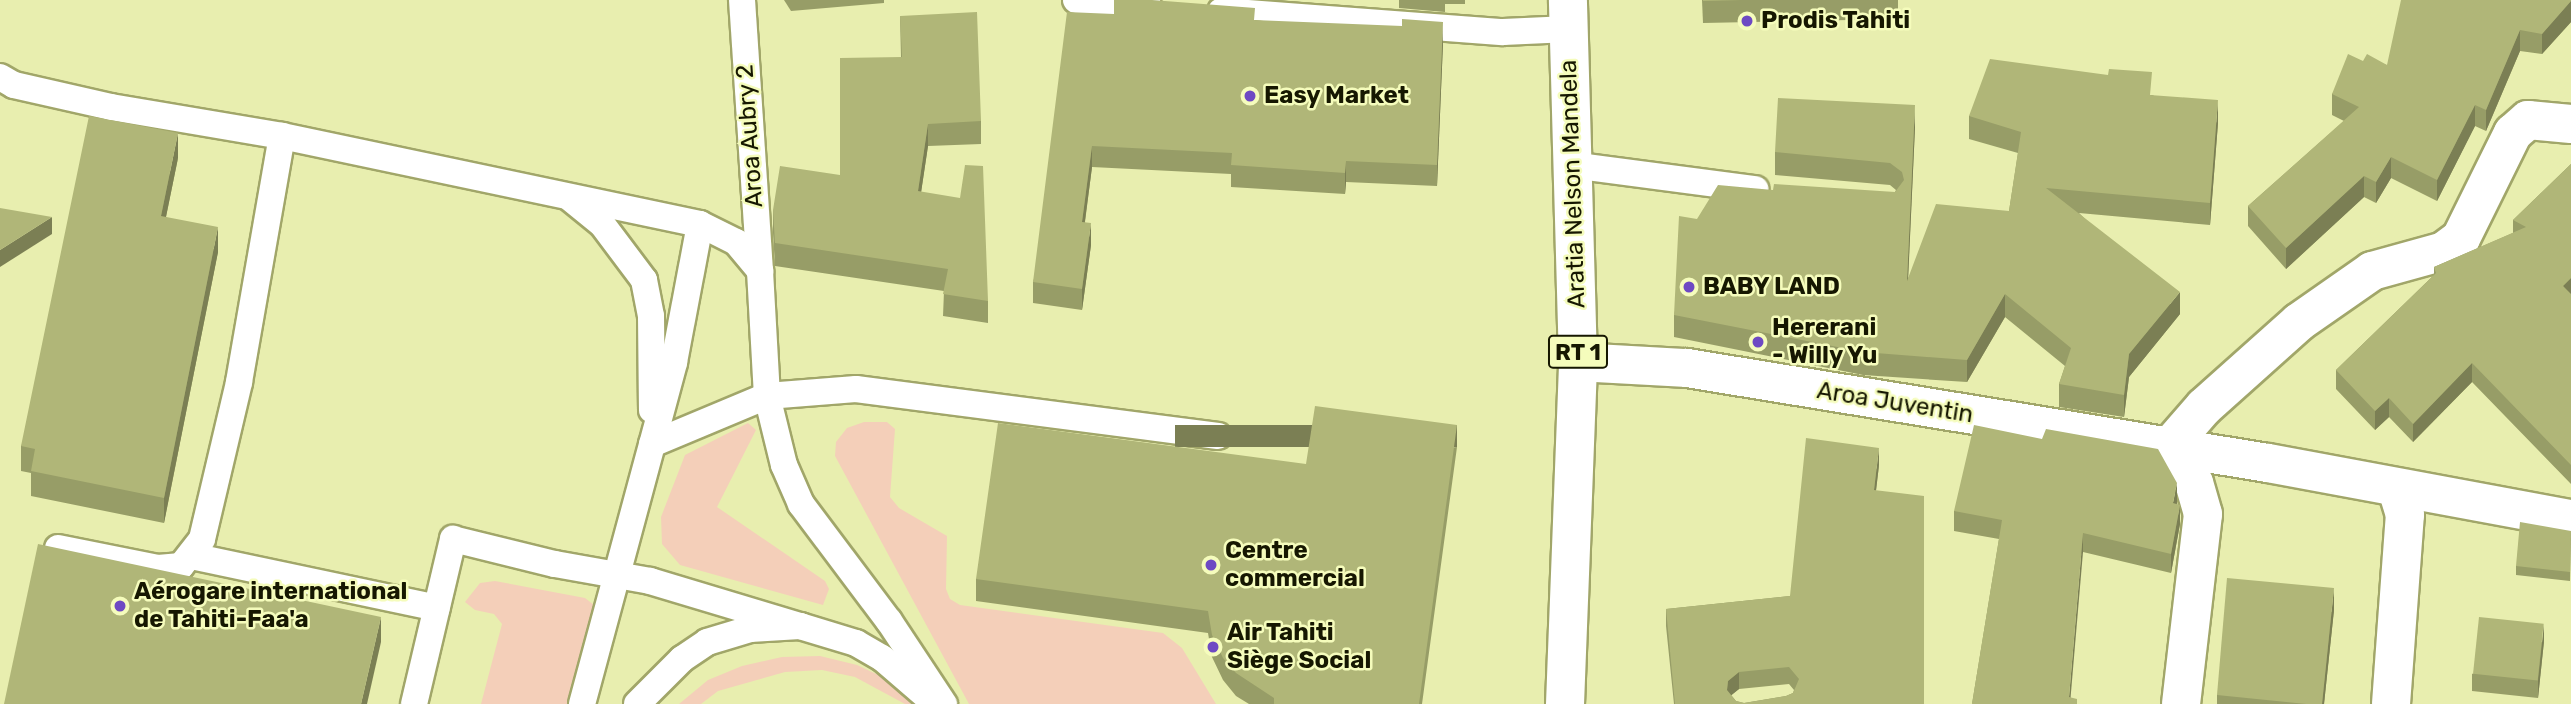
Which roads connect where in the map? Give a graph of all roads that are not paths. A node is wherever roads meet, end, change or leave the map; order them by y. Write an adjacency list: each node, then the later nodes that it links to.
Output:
1 (742, 0): 13 (lane, Aroa Aubry 2)
2 (1076, 0): 3 (lane)
3 (1170, 7)
4 (1198, 9): 5 (lane)
5 (1568, 14): 9 (street, Aratia Nelson Mandela / RT 1)
6 (0, 77): 8 (lane)
7 (2571, 124): 18 (street)
8 (282, 136): 11 (lane); 22 (lane)
9 (1572, 165): 10 (lane); 14 (street, Aratia Nelson Mandela / RT 1)
10 (1782, 191)
11 (565, 194): 12 (lane); 17 (lane)
12 (700, 224): 13 (lane); 17 (lane)
13 (760, 271): 15 (lane, Aroa Aubry 2)
14 (1578, 362): 18 (street, Aroa Juventin); 31 (street, Aratia Nelson Mandela / RT 1)
15 (767, 396): 16 (lane); 17 (lane); 30 (lane, Aroa Aubry 2)
16 (1218, 436)
17 (652, 444): 23 (lane)
18 (2171, 446): 19 (street, Aroa Juventin); 32 (street)
19 (2397, 489): 20 (street, Aroa Juventin); 33 (street)
20 (2571, 519)
21 (58, 548): 22 (lane)
22 (191, 556): 24 (lane)
23 (616, 574): 24 (lane); 25 (lane); 28 (lane)
24 (436, 608): 27 (lane)
25 (800, 626): 26 (lane); 29 (lane)
26 (638, 703)
27 (414, 704)
28 (582, 704)
29 (934, 704)
30 (944, 704)
31 (1565, 704)
32 (2181, 704)
33 (2391, 704)

